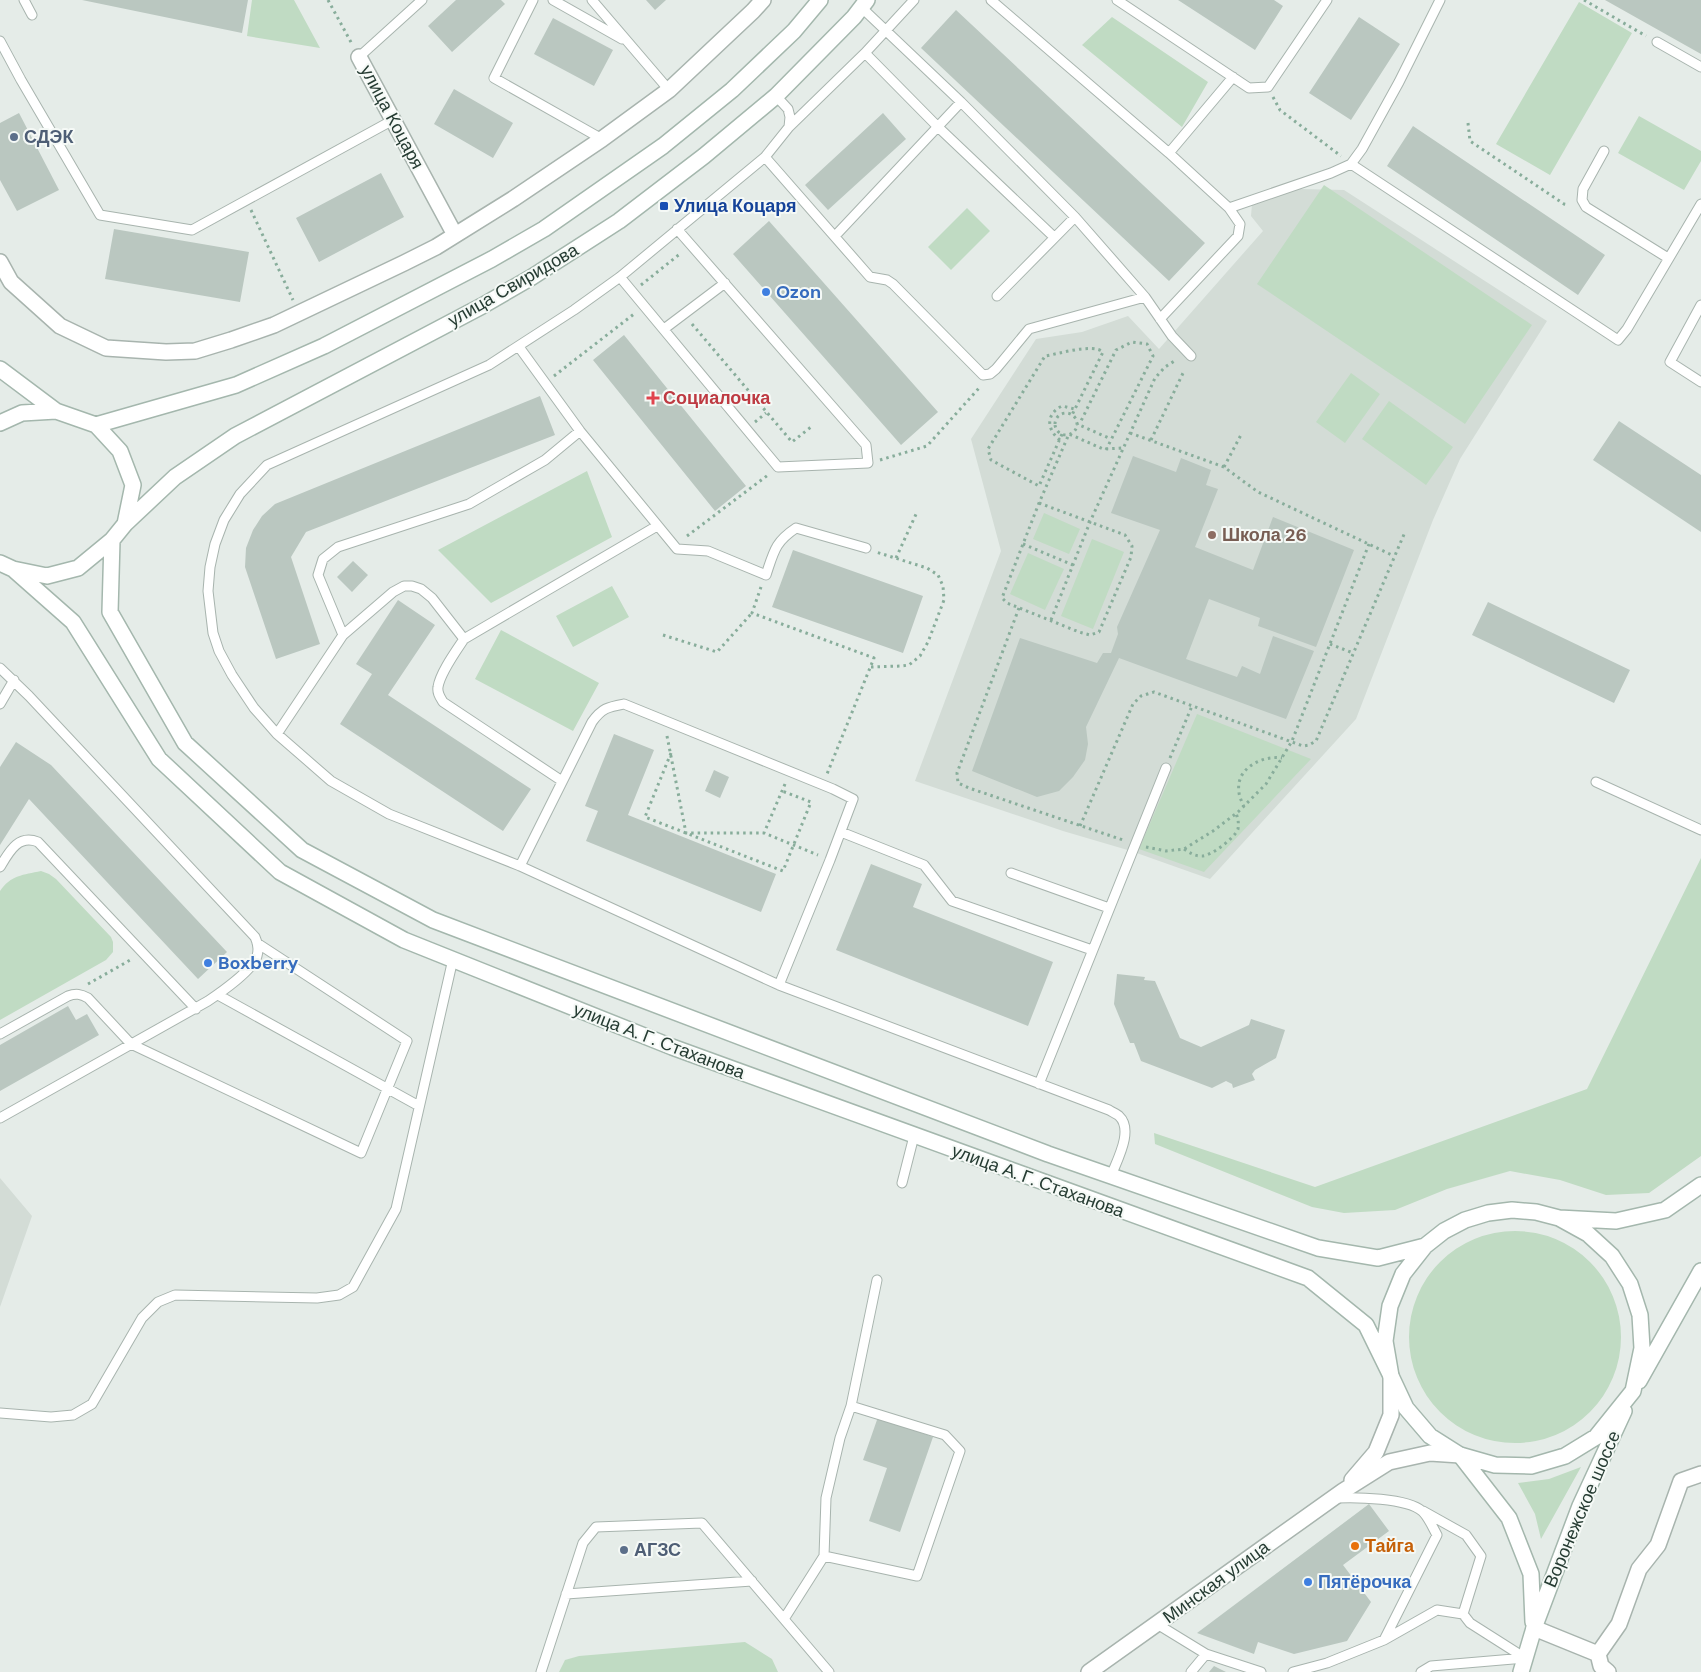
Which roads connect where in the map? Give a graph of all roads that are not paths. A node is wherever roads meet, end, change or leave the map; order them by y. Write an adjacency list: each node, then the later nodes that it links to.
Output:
1 (24, 0): 14 (lane)
2 (422, 0): 20 (lane)
3 (533, 0): 29 (lane)
4 (552, 0): 18 (lane)
5 (592, 0): 18 (lane)
6 (763, 0): 23 (main road)
7 (820, 0): 56 (main road, улица Свиридова)
8 (914, 0): 15 (lane)
9 (991, 0): 31 (lane)
10 (1116, 0): 22 (lane)
11 (1327, 0): 22 (lane)
12 (1440, 0): 33 (lane)
13 (864, 4): 15 (lane); 24 (main road, улица Свиридова)
14 (32, 16)
15 (887, 32): 19 (lane); 25 (lane)
16 (0, 41): 26 (lane)
17 (1657, 42): 21 (lane)
18 (628, 43): 23 (lane)
19 (865, 54): 27 (lane); 28 (lane)
20 (359, 57): 26 (main road, улица Коцаря)
21 (1701, 66)
22 (1233, 77): 31 (lane)
23 (668, 90): 29 (main road)
24 (776, 96): 28 (lane); 58 (main road, улица Свиридова)
25 (961, 102): 27 (lane); 36 (lane)
26 (393, 120): 38 (main road, улица Коцаря)
27 (938, 126): 39 (lane); 40 (lane)
28 (789, 127): 32 (lane)
29 (602, 139): 38 (main road)
30 (1604, 151): 41 (lane)
31 (1169, 153): 35 (lane)
32 (765, 157): 37 (lane); 39 (lane)
33 (1351, 164): 35 (lane); 41 (lane)
34 (1701, 204): 41 (lane)
35 (1230, 208): 48 (lane)
36 (1075, 217): 40 (lane); 46 (lane)
37 (677, 230): 43 (lane); 44 (lane)
38 (455, 235): 42 (main road)
39 (835, 236): 46 (lane)
40 (1054, 237): 45 (lane)
41 (1668, 258)
42 (0, 262)
43 (620, 277): 49 (lane); 50 (lane)
44 (725, 283): 49 (lane); 49 (lane)
45 (997, 296)
46 (1145, 297): 48 (lane)
47 (1701, 305): 53 (lane)
48 (1160, 319): 51 (lane)
49 (664, 329)
50 (519, 347): 57 (lane); 68 (lane)
51 (1190, 354)
52 (0, 369): 54 (main road)
53 (1701, 382)
54 (56, 411): 55 (main road); 56 (main road)
55 (0, 423)
56 (96, 425): 58 (main road)
57 (580, 431): 59 (lane); 63 (lane)
58 (125, 524): 60 (main road, улица Свиридова)
59 (657, 526): 61 (lane); 64 (lane)
60 (112, 540): 62 (main road, улица Свиридова); 91 (main road, улица А. Г. Стаханова)
61 (866, 548)
62 (6, 566): 80 (main road, улица А. Г. Стаханова)
63 (343, 634): 64 (lane); 68 (lane)
64 (464, 639): 70 (lane)
65 (0, 668): 66 (lane)
66 (14, 680): 67 (lane); 78 (lane)
67 (0, 704)
68 (277, 734): 74 (lane)
69 (1166, 768): 77 (lane)
70 (562, 781): 73 (lane); 74 (lane)
71 (1596, 782): 72 (lane)
72 (1701, 830)
73 (841, 832): 79 (lane); 81 (lane)
74 (520, 866): 81 (lane)
75 (0, 867): 83 (lane)
76 (1011, 873): 77 (lane)
77 (1109, 908): 79 (lane)
78 (258, 943): 82 (lane); 87 (lane)
79 (1092, 950): 86 (lane)
80 (453, 960): 88 (lane); 90 (main road, улица А. Г. Стаханова)
81 (779, 985): 86 (lane)
82 (218, 995): 83 (lane); 87 (lane)
83 (196, 1009): 85 (lane)
84 (0, 1034): 85 (lane)
85 (131, 1044): 87 (lane); 89 (lane)
86 (1039, 1084): 91 (lane)
87 (388, 1089): 88 (lane)
88 (419, 1106): 101 (lane)
89 (0, 1118)
90 (914, 1136): 92 (lane); 98 (main road, улица А. Г. Стаханова)
91 (1110, 1176): 95 (main road, улица А. Г. Стаханова)
92 (902, 1183)
93 (1701, 1185): 94 (main road, Воронежское шоссе)
94 (1559, 1218): 95 (main road, Воронежское шоссе); 99 (main road, Воронежское шоссе)
95 (1425, 1246): 98 (main road, Воронежское шоссе)
96 (1701, 1271): 99 (main road, Воронежское шоссе)
97 (877, 1280): 100 (lane)
98 (1391, 1376): 102 (main road, Воронежское шоссе); 104 (main road)
99 (1633, 1391): 102 (main road, Воронежское шоссе); 112 (main road, Воронежское шоссе)
100 (851, 1406): 106 (lane); 106 (lane)
101 (0, 1413)
102 (1460, 1455): 104 (main road); 112 (main road, Воронежское шоссе)
103 (1701, 1474): 116 (main road)
104 (1338, 1494): 105 (lane); 111 (main road, Минская улица)
105 (1422, 1511): 109 (lane); 113 (lane)
106 (824, 1556): 110 (lane)
107 (752, 1581): 108 (lane); 108 (lane); 110 (lane)
108 (566, 1594): 117 (lane)
109 (1463, 1614): 113 (lane); 115 (lane)
110 (784, 1620): 118 (lane)
111 (1157, 1624): 114 (lane); 119 (main road, Минская улица)
112 (1534, 1628): 115 (main road, Воронежское шоссе); 116 (main road)
113 (1384, 1640): 122 (lane)
114 (1206, 1654): 120 (lane); 121 (lane)
115 (1523, 1665): 123 (lane)
116 (1602, 1666)
117 (542, 1672)
118 (829, 1672)
119 (1088, 1672)
120 (1191, 1672)
121 (1261, 1672)
122 (1293, 1672)
123 (1421, 1672)

